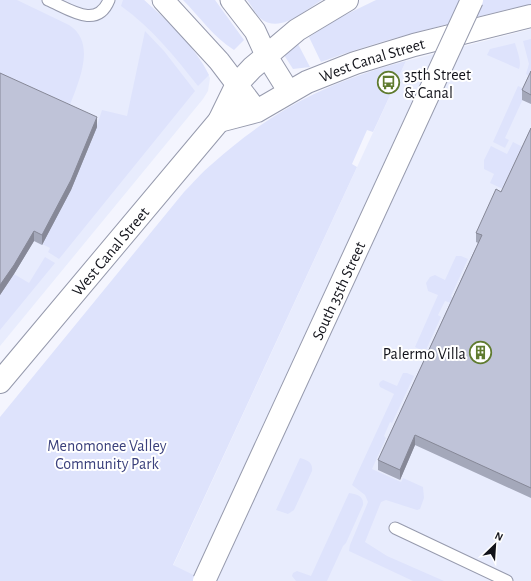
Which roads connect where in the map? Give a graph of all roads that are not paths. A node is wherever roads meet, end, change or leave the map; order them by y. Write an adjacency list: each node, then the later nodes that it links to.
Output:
1 (48, 0): 2 (lane)
2 (109, 0)
3 (163, 0): 9 (street)
4 (231, 0): 8 (street)
5 (347, 0): 8 (street, West Canal Street)
6 (472, 0): 15 (street, South 35th Street, bridge)
7 (531, 16): 10 (street, West Canal Street)
8 (266, 55): 9 (street, West Canal Street); 10 (street)
9 (237, 84): 11 (street); 12 (street, West Canal Street)
10 (289, 92): 11 (street, West Canal Street)
11 (258, 111): 12 (street, West Canal Street)
12 (219, 121): 13 (street, West Canal Street)
13 (0, 382)
14 (395, 528): 16 (lane)
15 (204, 581)
16 (507, 581)

